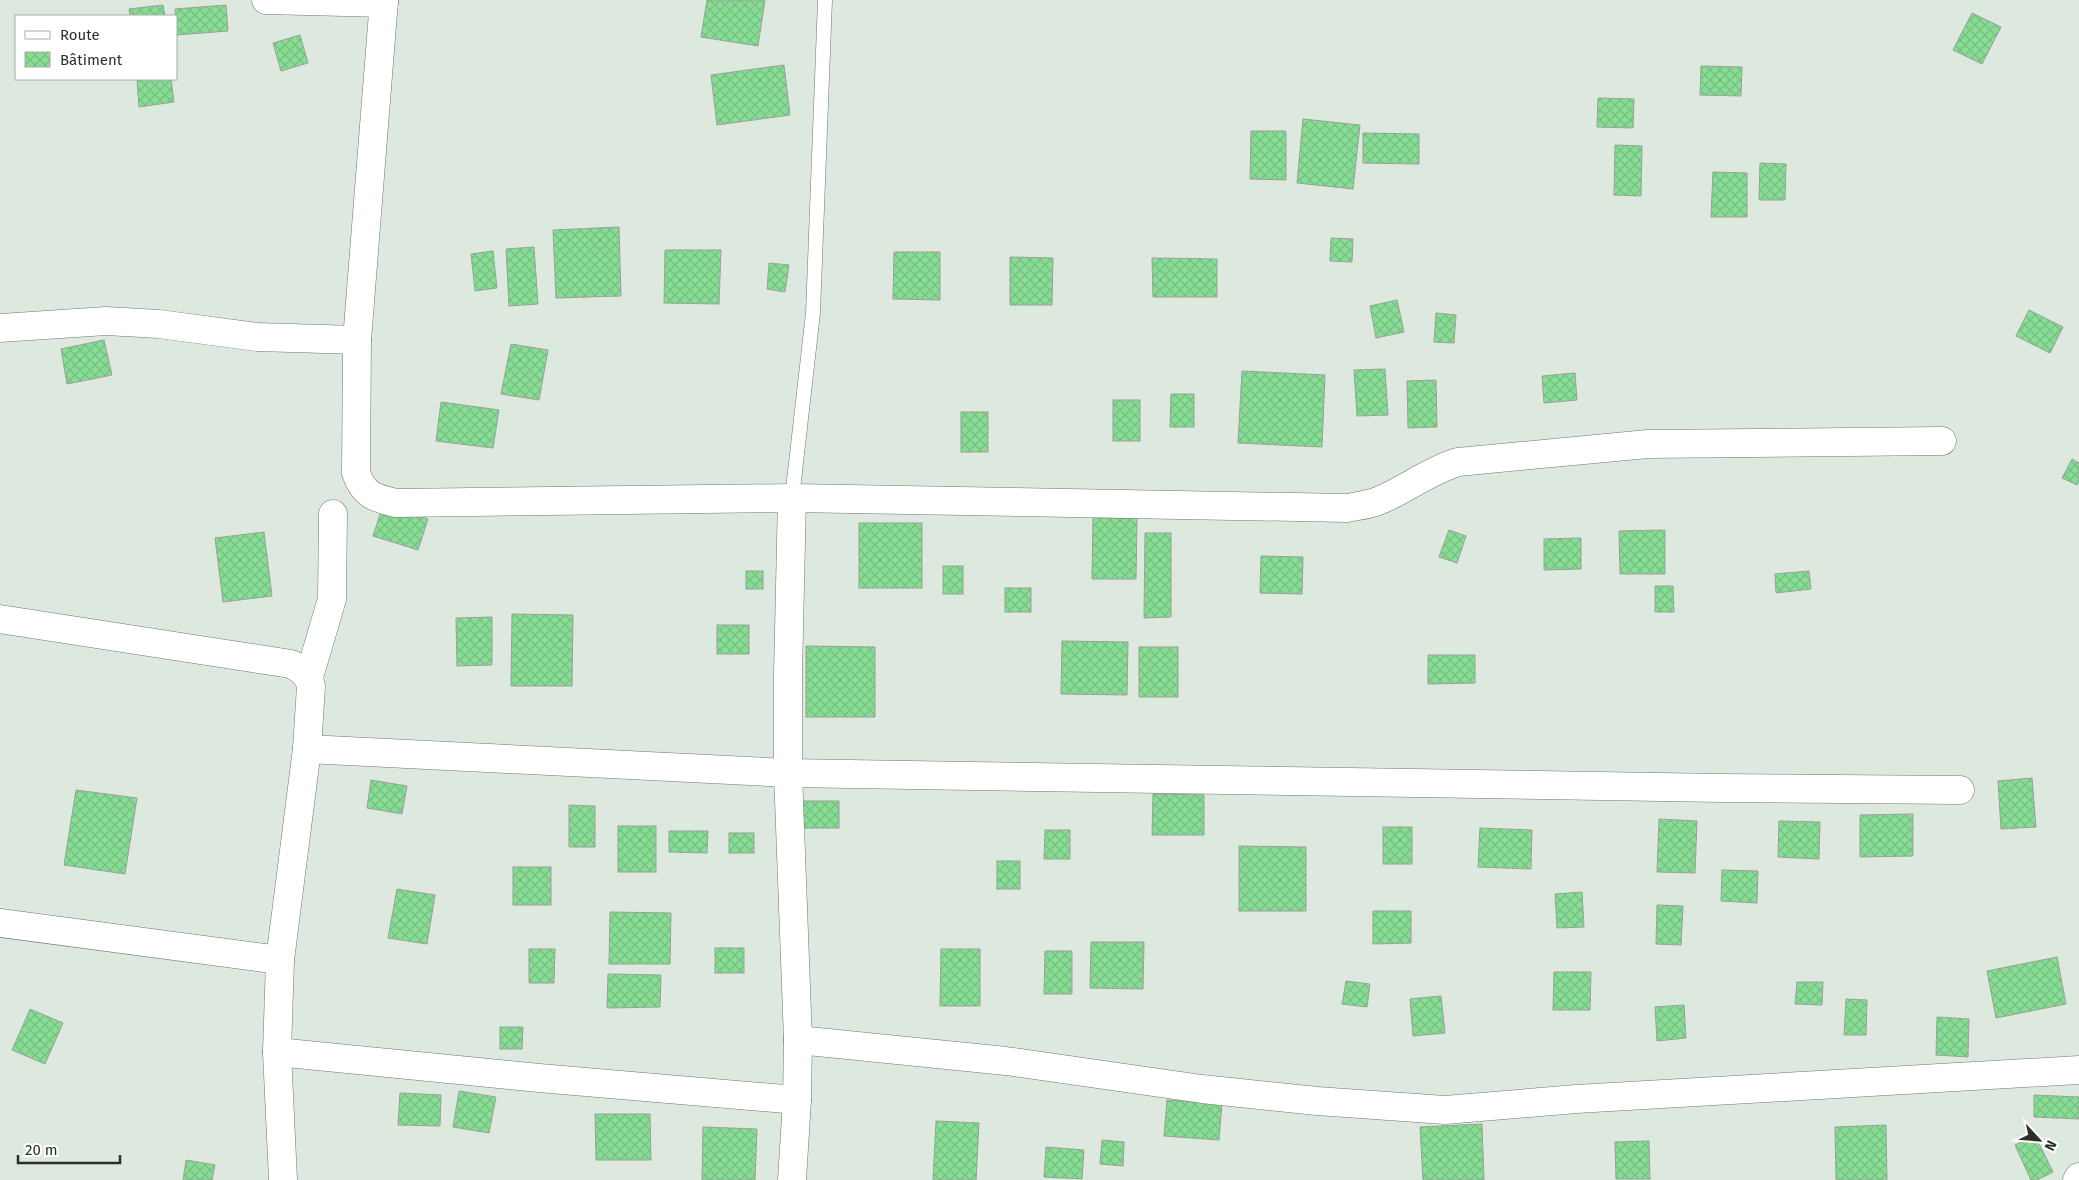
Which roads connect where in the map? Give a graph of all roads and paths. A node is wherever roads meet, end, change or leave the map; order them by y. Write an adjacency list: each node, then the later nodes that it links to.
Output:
1 (266, 0): 3 (street)
2 (825, 0): 7 (lane)
3 (384, 2): 5 (street)
4 (0, 328): 5 (street)
5 (357, 340): 7 (street)
6 (1942, 441): 7 (street)
7 (792, 498): 12 (street)
8 (332, 514): 10 (street)
9 (0, 619): 10 (street)
10 (309, 677): 11 (street)
11 (307, 749): 12 (street); 15 (street)
12 (788, 773): 13 (street); 16 (street)
13 (1960, 790)
14 (0, 923): 15 (street)
15 (280, 960): 17 (street)
16 (798, 1040): 18 (street); 19 (street)
17 (277, 1052): 19 (street); 20 (street)
18 (2079, 1070)
19 (797, 1100): 21 (street)
20 (283, 1180)
21 (792, 1180)

